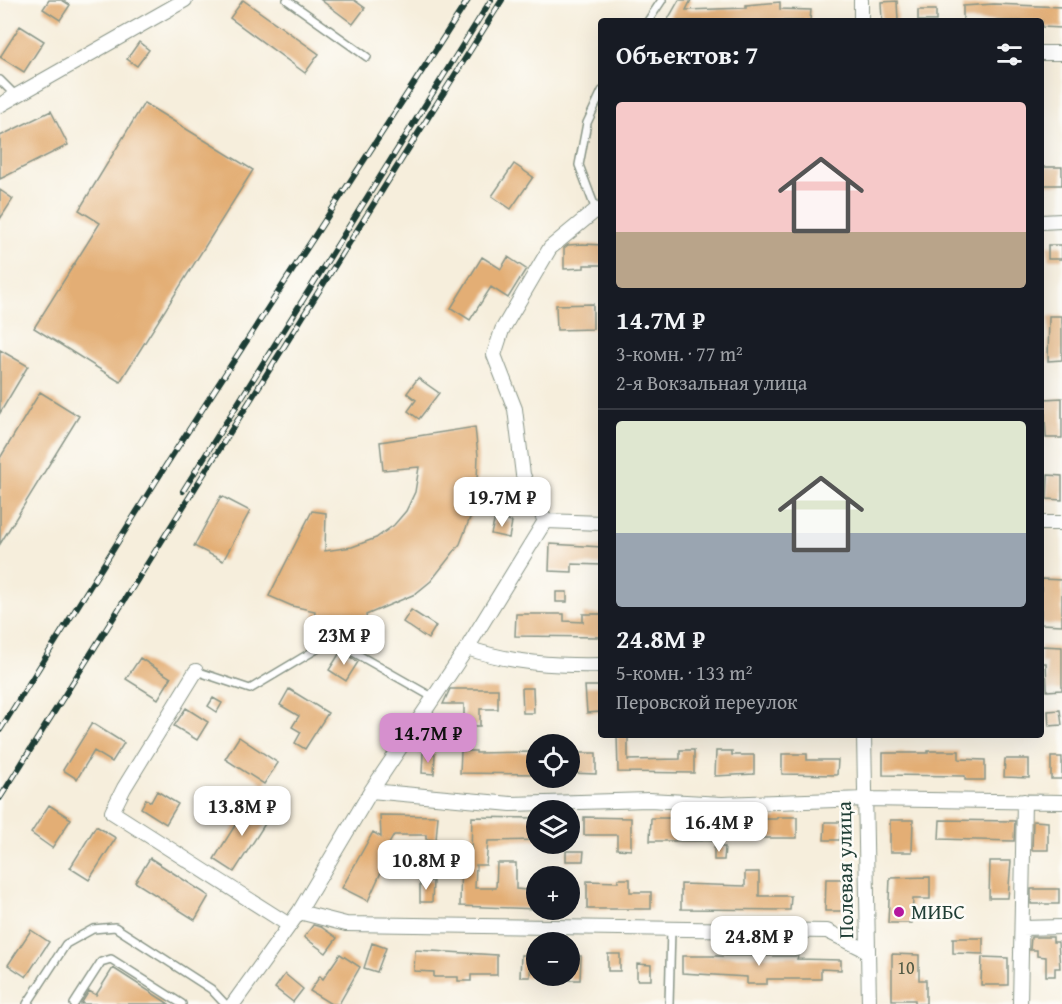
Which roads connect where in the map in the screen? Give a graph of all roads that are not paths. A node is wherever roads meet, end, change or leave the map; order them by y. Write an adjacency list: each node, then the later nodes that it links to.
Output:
1 (185, 0): 11 (street)
2 (287, 0): 9 (lane)
3 (662, 0): 5 (lane)
4 (861, 0): 6 (street)
5 (650, 18)
6 (861, 18)
7 (1044, 53): 8 (street)
8 (1062, 53)
9 (367, 57)
10 (0, 80): 11 (lane)
11 (16, 96): 13 (street)
12 (598, 100): 14 (lane)
13 (0, 105)
14 (598, 209)
15 (598, 212): 18 (street)
16 (1062, 221): 17 (street)
17 (1044, 222)
18 (545, 521): 20 (street); 22 (street)
19 (1062, 523): 21 (street)
20 (598, 524)
21 (1044, 524)
22 (467, 648): 23 (street); 25 (street)
23 (598, 665)
24 (196, 671): 25 (lane); 32 (street)
25 (434, 698): 27 (street)
26 (864, 738): 28 (street, Полевая улица)
27 (371, 791): 28 (street); 31 (street)
28 (865, 799): 29 (street); 36 (street, Полевая улица)
29 (1024, 801): 30 (street); 34 (street)
30 (1062, 802)
31 (299, 912): 32 (street); 35 (street)
32 (289, 925): 41 (street)
33 (1062, 927): 34 (street)
34 (1022, 928): 44 (street)
35 (671, 929): 36 (street); 42 (lane)
36 (867, 951): 43 (street, Полевая улица)
37 (27, 1004): 40 (lane)
38 (74, 1004): 39 (lane)
39 (182, 1004)
40 (225, 1004)
41 (233, 1004)
42 (669, 1004)
43 (869, 1004)
44 (1020, 1004)

